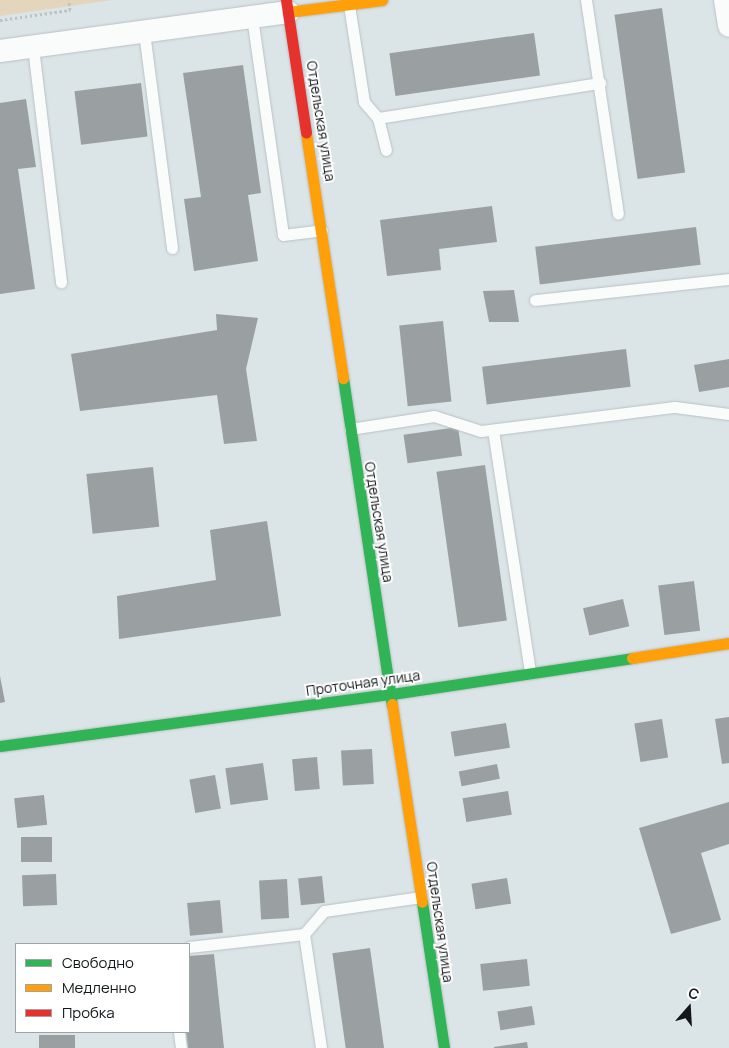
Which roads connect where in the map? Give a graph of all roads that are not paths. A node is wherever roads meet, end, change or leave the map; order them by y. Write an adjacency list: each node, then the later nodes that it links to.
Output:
1 (382, 0): 4 (street)
2 (586, 0): 11 (lane)
3 (725, 0): 7 (street)
4 (349, 5): 5 (street); 12 (lane)
5 (287, 6): 6 (street); 15 (street, Отдельская улица)
6 (252, 17): 8 (street); 15 (lane)
7 (729, 26)
8 (144, 32): 9 (street); 16 (lane)
9 (33, 47): 10 (street); 18 (lane)
10 (0, 51)
11 (600, 84): 12 (lane); 14 (lane)
12 (378, 118): 13 (lane)
13 (386, 150)
14 (618, 214)
15 (322, 230): 21 (street, Отдельская улица)
16 (172, 248)
17 (729, 279): 19 (lane)
18 (61, 282)
19 (535, 300)
20 (729, 414): 22 (lane)
21 (350, 429): 22 (lane); 25 (street, Отдельская улица)
22 (493, 430): 24 (lane)
23 (729, 644): 24 (street, Проточная улица)
24 (530, 674): 25 (street, Проточная улица)
25 (392, 694): 26 (street, Проточная улица); 27 (street, Отдельская улица)
26 (0, 746)
27 (421, 897): 28 (lane); 33 (street, Отдельская улица)
28 (304, 934): 29 (lane); 32 (lane)
29 (190, 947)
30 (179, 1033): 31 (lane)
31 (181, 1048)
32 (321, 1048)
33 (444, 1048)

